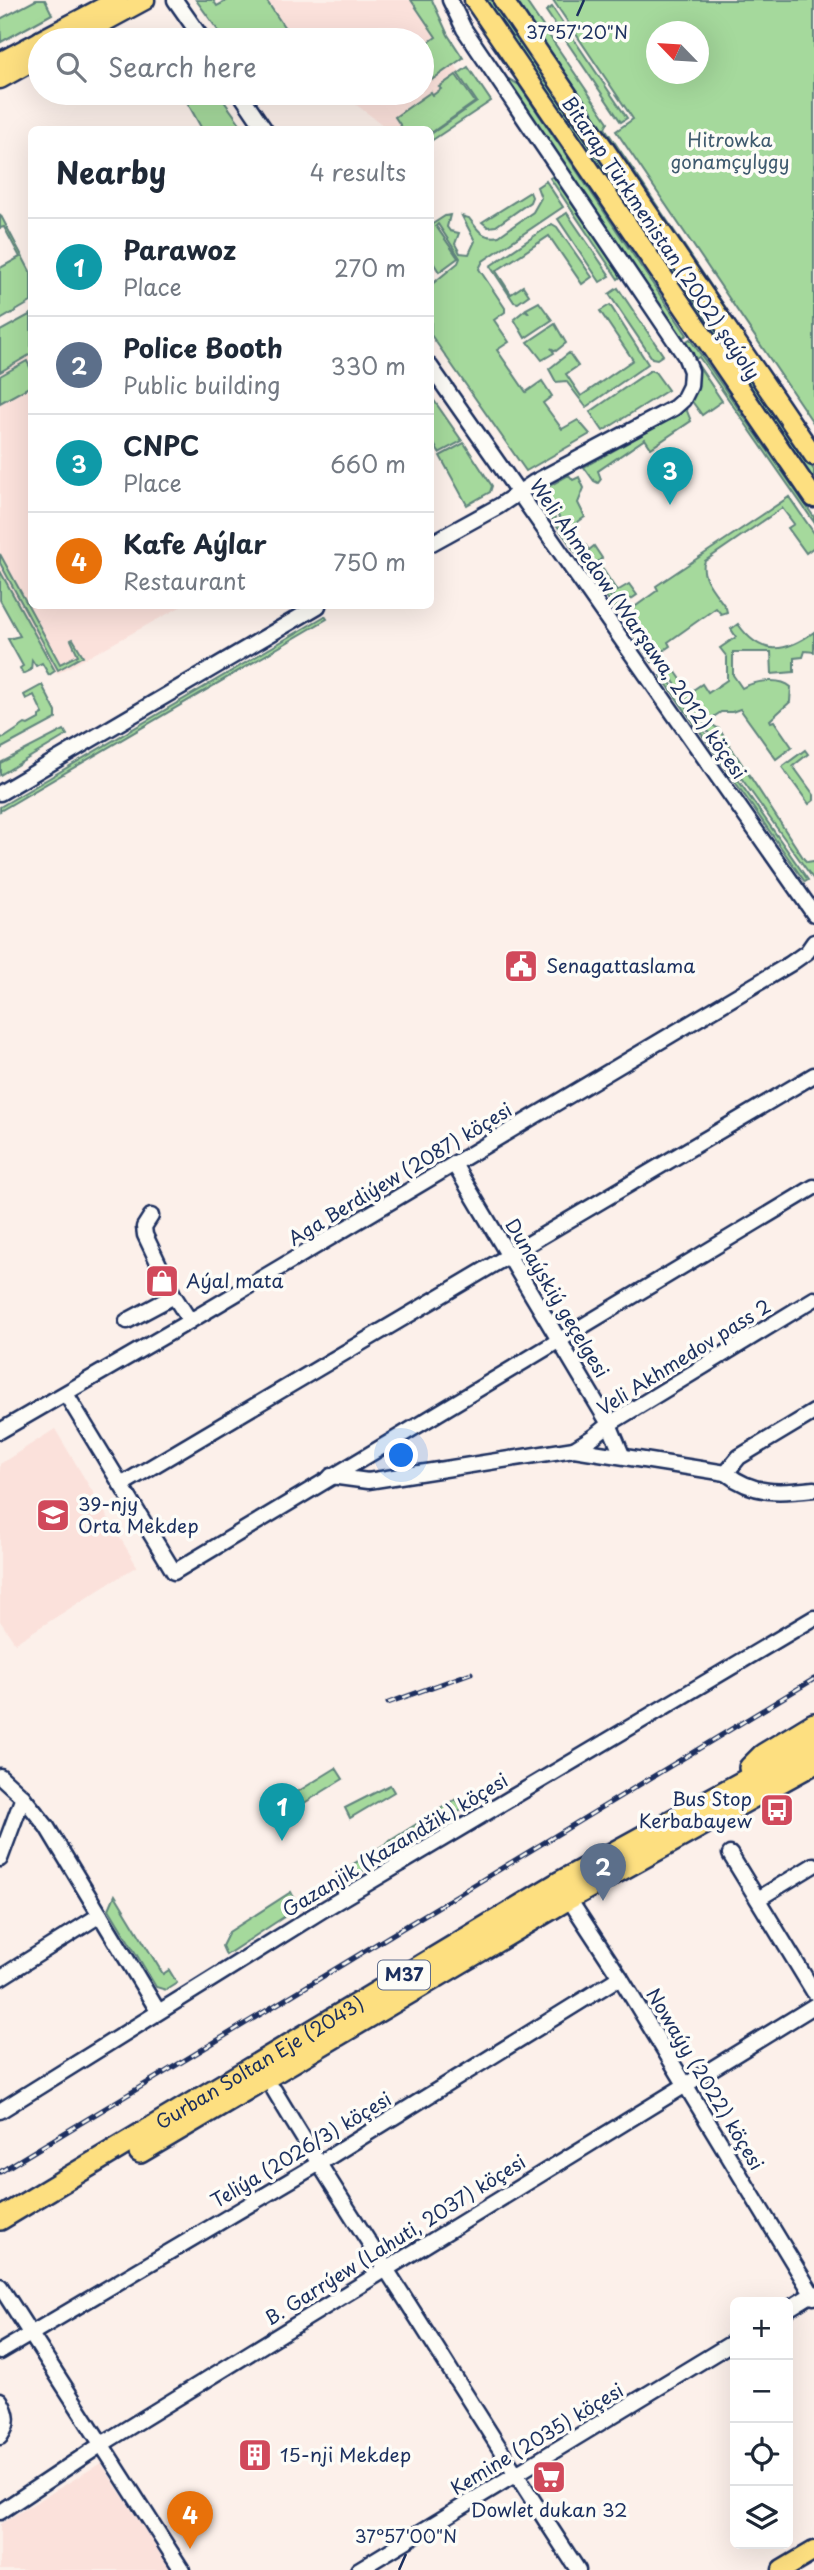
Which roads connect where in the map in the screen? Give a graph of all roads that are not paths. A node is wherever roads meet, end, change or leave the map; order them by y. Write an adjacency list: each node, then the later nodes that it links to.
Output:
1 (117, 0): 7 (main road)
2 (145, 0): 8 (main road)
3 (175, 0): 9 (street)
4 (450, 0): 18 (street)
5 (474, 0): 19 (main road, Bitarap Türkmenistan (2002) şaýoly)
6 (503, 0): 17 (main road, Bitarap Türkmenistan (2002) şaýoly)
7 (64, 28)
8 (93, 28)
9 (195, 28)
10 (28, 47): 11 (main road)
11 (0, 62)
12 (28, 64): 13 (main road)
13 (0, 79)
14 (248, 105): 15 (street)
15 (262, 126)
16 (434, 372): 18 (street, Weli Ahmedow (Warşawa, 2012) köçesi)
17 (814, 456)
18 (519, 492): 20 (street); 23 (street, Weli Ahmedow (Warşawa, 2012) köçesi)
19 (814, 498)
20 (434, 542)
21 (312, 609): 22 (street)
22 (0, 793)
23 (814, 914)
24 (814, 942): 26 (street, Aga Berdiýew (2087) köçesi)
25 (814, 1075): 29 (street)
26 (454, 1164): 29 (street, Dunaýskiý geçelgesi); 33 (street, Aga Berdiýew (2087) köçesi)
27 (814, 1187): 34 (street)
28 (151, 1216): 30 (street)
29 (510, 1256): 34 (street, Dunaýskiý geçelgesi); 43 (street)
30 (174, 1296): 32 (street); 33 (street)
31 (814, 1299): 37 (street, Veli Akhmedov pass 2)
32 (127, 1321)
33 (190, 1321): 35 (street, Aga Berdiýew (2087) köçesi)
34 (558, 1339): 37 (street, Dunaýskiý geçelgesi); 42 (street)
35 (66, 1394): 38 (street, Aga Berdiýew (2087) köçesi); 43 (street)
36 (814, 1412): 41 (street)
37 (609, 1423): 39 (street, Veli Akhmedov pass 2); 40 (street, Dunaýskiý geçelgesi)
38 (0, 1431)
39 (574, 1448): 40 (street); 42 (street)
40 (622, 1455): 41 (street)
41 (726, 1473): 44 (street)
42 (331, 1476): 43 (street)
43 (121, 1485)
44 (814, 1489)
45 (814, 1618): 62 (street, Gazanjik (Kazandžik) köçesi)
46 (814, 1724): 50 (highway)
47 (814, 1743): 50 (highway, Gurban Soltan Eje (2043) / M37)
48 (814, 1763): 55 (highway, Gurban Soltan Eje (2043) / M37)
49 (0, 1776): 51 (street)
50 (727, 1791): 55 (highway, Gurban Soltan Eje (2043) / M37)
51 (23, 1797): 53 (street); 57 (street)
52 (730, 1854): 56 (street)
53 (0, 1859)
54 (814, 1864): 56 (street)
55 (564, 1891): 58 (street, Nowaýy (2022) köçesi); 67 (highway, Gurban Soltan Eje (2043) / M37); 68 (highway, Gurban Soltan Eje (2043) / M37)
56 (758, 1899): 60 (street)
57 (100, 1915): 59 (street); 62 (street)
58 (620, 1977): 63 (street, Nowaýy (2022) köçesi); 66 (street, Teliýa (2026/3) köçesi)
59 (0, 1978)
60 (814, 1992)
61 (814, 2006): 63 (street, B. Garrýew (Lahuti, 2037) köçesi)
62 (158, 2011): 65 (street, Gazanjik (Kazandžik) köçesi)
63 (686, 2085): 69 (street, B. Garrýew (Lahuti, 2037) köçesi); 71 (street, Nowaýy (2022) köçesi)
64 (274, 2090): 66 (street)
65 (0, 2111)
66 (317, 2164): 69 (street); 73 (street, Teliýa (2026/3) köçesi)
67 (0, 2219)
68 (0, 2235)
69 (386, 2269): 78 (street, B. Garrýew (Lahuti, 2037) köçesi); 79 (street)
70 (0, 2286): 73 (street)
71 (813, 2294): 72 (street)
72 (793, 2306)
73 (31, 2333): 75 (street, Teliýa (2026/3) köçesi); 78 (street)
74 (730, 2344): 79 (street, Kemine (2035) köçesi)
75 (0, 2352)
76 (0, 2400): 77 (street)
77 (0, 2437)
78 (102, 2444): 80 (street, B. Garrýew (Lahuti, 2037) köçesi); 83 (street)
79 (514, 2474): 84 (street, Kemine (2035) köçesi); 85 (street)
80 (0, 2512)
81 (814, 2551): 86 (main road)
82 (814, 2564): 87 (main road)
83 (182, 2570)
84 (358, 2570)
85 (578, 2570)
86 (782, 2570)
87 (804, 2570)

